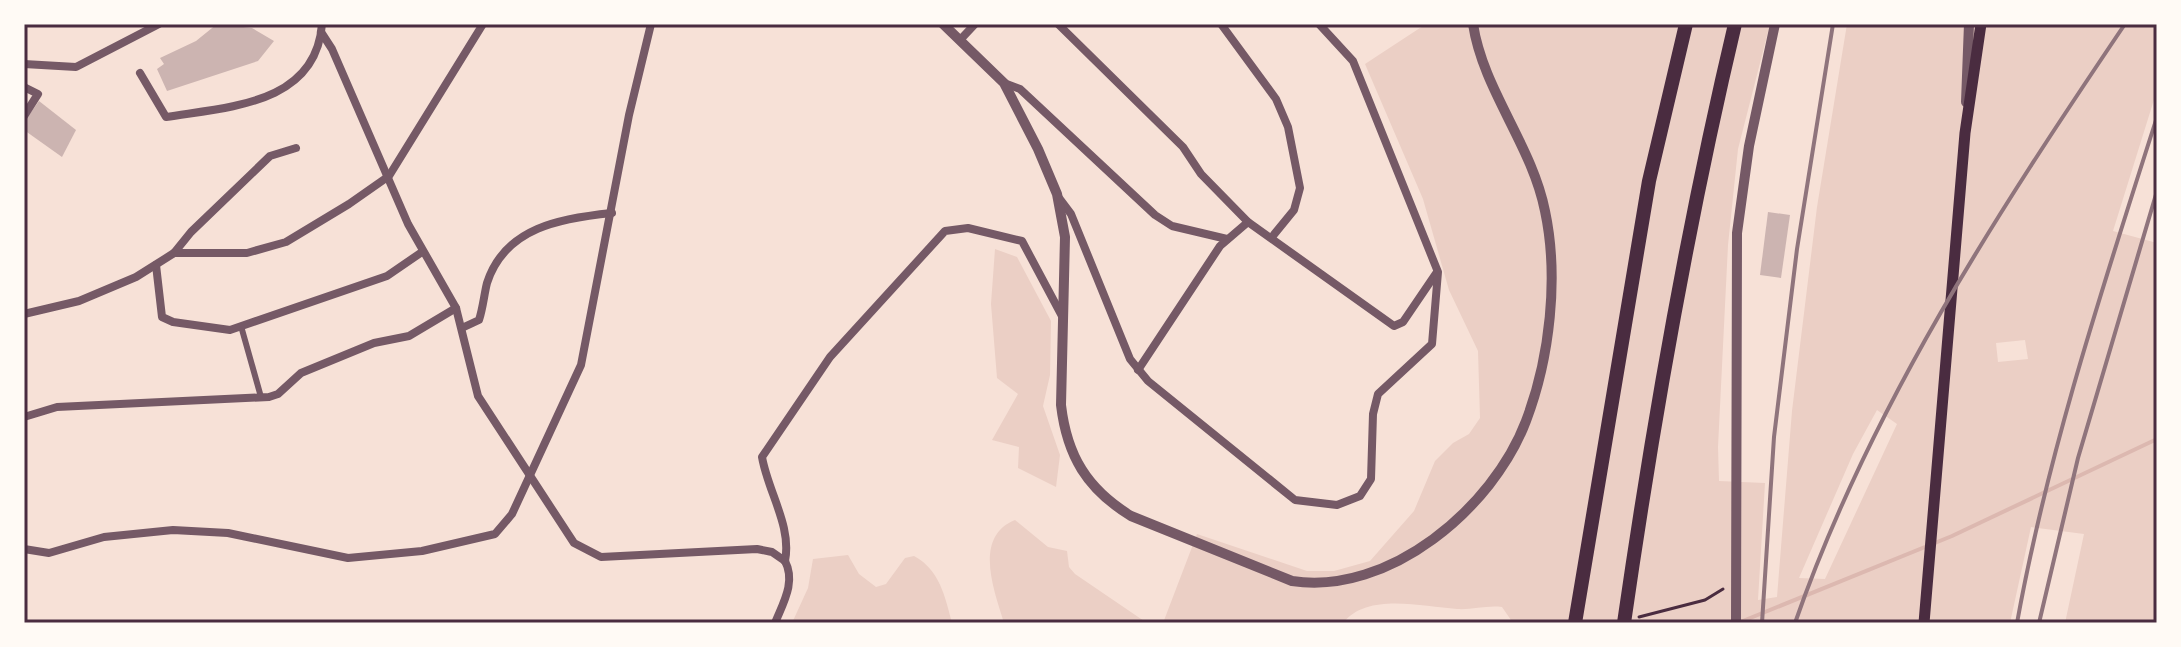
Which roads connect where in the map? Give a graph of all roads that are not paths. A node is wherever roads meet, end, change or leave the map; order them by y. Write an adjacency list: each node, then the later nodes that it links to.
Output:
1 (159, 24): 17 (street)
2 (483, 24): 24 (street)
3 (651, 24): 26 (street)
4 (943, 24): 16 (street)
5 (975, 24): 16 (street)
6 (1058, 24): 27 (street)
7 (1221, 24): 28 (street)
8 (1319, 24): 33 (street)
9 (1473, 24): 36 (street)
10 (1686, 24): 47 (highway)
11 (1735, 24): 45 (highway)
12 (1775, 24): 48 (street)
13 (1969, 24): 22 (street)
14 (1981, 24): 22 (main road)
15 (322, 28): 18 (street); 24 (street)
16 (960, 40): 19 (street)
17 (24, 64)
18 (140, 73)
19 (1004, 83): 25 (street); 29 (street)
20 (24, 87): 21 (street)
21 (24, 116)
22 (1965, 133): 49 (main road)
23 (296, 148): 31 (street)
24 (389, 176): 30 (street); 31 (street)
25 (1057, 194): 36 (street); 39 (street)
26 (612, 213): 38 (street); 42 (street)
27 (1248, 222): 28 (street); 29 (street)
28 (1272, 237): 33 (street)
29 (1227, 239): 39 (street)
30 (422, 252): 34 (street); 37 (street)
31 (174, 253): 32 (street)
32 (156, 265): 35 (street); 37 (street)
33 (1438, 272): 39 (street)
34 (456, 308): 38 (street); 40 (street)
35 (24, 314)
36 (1064, 320): 44 (street)
37 (241, 326): 40 (street)
38 (464, 327): 42 (street)
39 (1138, 370)
40 (261, 397): 41 (street)
41 (24, 417)
42 (530, 478): 43 (street); 44 (street)
43 (24, 549)
44 (785, 561): 46 (street)
45 (1628, 621)
46 (775, 623)
47 (1575, 623)
48 (1736, 623)
49 (1924, 623)

